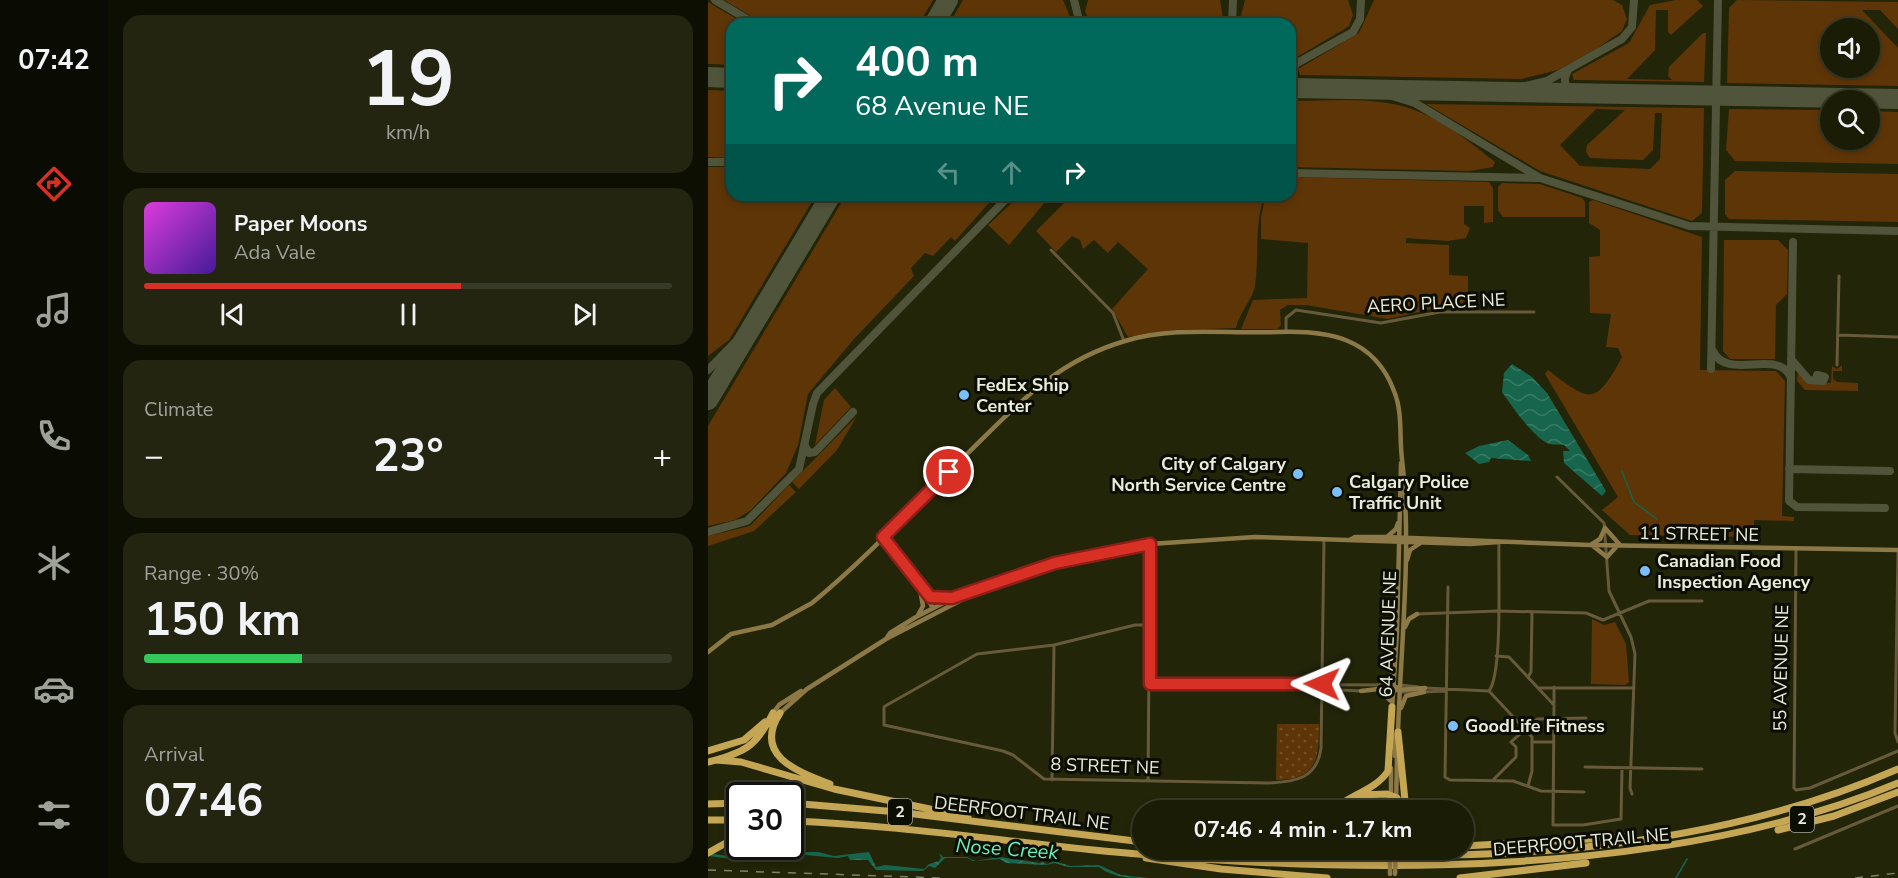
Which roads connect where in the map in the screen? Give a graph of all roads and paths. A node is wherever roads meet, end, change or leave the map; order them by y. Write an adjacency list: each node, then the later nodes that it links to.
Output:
1 (1051, 250): 7 (street)
2 (1839, 276): 5 (street)
3 (1534, 312): 4 (street, AERO PLACE NE)
4 (1286, 332): 7 (street, 64 AVENUE NE); 9 (street, 64 AVENUE NE)
5 (1838, 335): 6 (street); 8 (street)
6 (1898, 337)
7 (1124, 341): 14 (street, 64 AVENUE NE)
8 (1837, 365)
9 (1402, 460): 11 (street, 64 AVENUE NE); 12 (street, 64 AVENUE NE)
10 (1557, 477): 13 (street)
11 (1400, 513): 15 (street); 20 (street, 64 AVENUE NE)
12 (1406, 527): 16 (street); 20 (street, 64 AVENUE NE)
13 (1605, 528): 25 (street); 26 (street); 27 (street)
14 (883, 537): 33 (street); 52 (street, 64 AVENUE NE)
15 (1388, 537): 19 (street, 11 STREET NE); 20 (street, 11 STREET NE)
16 (1425, 538): 18 (street, 11 STREET NE); 20 (street, 11 STREET NE)
17 (1324, 539): 19 (street, 11 STREET NE); 24 (street, 11 STREET NE); 57 (street)
18 (1454, 539): 20 (street); 22 (street, 11 STREET NE)
19 (1350, 540): 21 (street, 11 STREET NE)
20 (1403, 540): 21 (street, 11 STREET NE); 23 (street, 11 STREET NE); 30 (street, 64 AVENUE NE); 32 (street, 64 AVENUE NE)
21 (1378, 542): 30 (street)
22 (1499, 542): 23 (street, 11 STREET NE); 25 (street, 11 STREET NE); 41 (street)
23 (1420, 543): 32 (street)
24 (1150, 544): 34 (street, 11 STREET NE); 47 (street)
25 (1590, 545): 26 (street, 11 STREET NE); 31 (street)
26 (1606, 545): 27 (street, 11 STREET NE); 31 (street)
27 (1620, 545): 28 (street, 11 STREET NE); 31 (street)
28 (1796, 549): 29 (street, 11 STREET NE); 81 (street, 55 AVENUE NE)
29 (1898, 551): 79 (street)
30 (1398, 558): 50 (street, 64 AVENUE NE)
31 (1607, 558): 43 (street)
32 (1405, 572): 39 (street, 64 AVENUE NE)
33 (916, 578): 36 (street); 46 (street)
34 (991, 586): 37 (street, 11 STREET NE); 40 (street, 11 STREET NE)
35 (1448, 587): 45 (street)
36 (924, 591): 37 (street); 40 (street)
37 (952, 598): 40 (street, 11 STREET NE)
38 (1702, 601): 43 (street)
39 (1404, 602): 44 (street); 48 (street, 64 AVENUE NE)
40 (934, 610): 46 (street, 11 STREET NE); 49 (street, 11 STREET NE)
41 (1497, 611): 42 (street); 45 (street); 53 (street)
42 (1532, 612): 43 (street); 54 (street)
43 (1619, 613): 61 (street)
44 (1417, 614): 45 (street); 48 (street)
45 (1448, 614): 65 (street)
46 (916, 617): 49 (street, 11 STREET NE)
47 (1150, 625): 51 (street); 55 (street)
48 (1404, 630): 62 (street, 64 AVENUE NE)
49 (886, 639): 71 (street, 11 STREET NE)
50 (1396, 641): 58 (street); 62 (street, 64 AVENUE NE)
51 (1054, 645): 89 (street); 89 (street, 8 STREET NE)
52 (708, 652)
53 (1496, 656): 54 (street); 67 (street)
54 (1528, 677): 60 (street)
55 (1150, 684): 56 (street); 91 (street)
56 (1214, 684): 57 (street); 63 (street)
57 (1322, 684): 58 (street); 63 (street)
58 (1381, 685): 62 (street)
59 (1554, 687): 60 (street); 61 (street); 70 (street)
60 (1538, 688): 70 (street)
61 (1634, 688): 87 (street)
62 (1396, 689): 64 (street); 66 (street); 68 (street); 69 (street, 64 AVENUE NE); 72 (street, 64 AVENUE NE); 92 (street)
63 (1322, 690): 66 (street); 91 (street, 8 STREET NE)
64 (1424, 690): 65 (street); 72 (street)
65 (1446, 690): 67 (street); 90 (street)
66 (1361, 691): 68 (street)
67 (1489, 691): 75 (street)
68 (1380, 692): 69 (street)
69 (1392, 704): 100 (highway); 101 (street, 64 AVENUE NE)
70 (1554, 705): 73 (street)
71 (776, 713): 80 (highway); 82 (highway); 99 (highway)
72 (1398, 716): 76 (street, 64 AVENUE NE)
73 (1554, 717): 74 (street); 75 (street); 78 (street)
74 (1586, 718)
75 (1524, 729): 77 (street); 90 (street)
76 (1398, 732): 92 (street, 64 AVENUE NE); 105 (highway)
77 (1533, 742): 78 (street); 94 (street)
78 (1553, 742): 95 (street)
79 (1898, 742)
80 (708, 751)
81 (1898, 751)
82 (716, 760): 83 (highway); 99 (highway)
83 (708, 762)
84 (1585, 767): 86 (street)
85 (1898, 767): 114 (highway, DEERFOOT TRAIL NE / 2)
86 (1622, 768): 87 (street); 95 (street)
87 (1630, 768): 88 (street); 98 (street)
88 (1702, 769)
89 (1052, 780): 91 (street, 8 STREET NE)
90 (1493, 780): 94 (street)
91 (1148, 781)
92 (1397, 781): 101 (street, 64 AVENUE NE)
93 (1898, 783): 117 (highway, DEERFOOT TRAIL NE / 2)
94 (1528, 786): 95 (street)
95 (1552, 791): 96 (street)
96 (1584, 792)
97 (1898, 792): 117 (highway)
98 (1632, 794)
99 (864, 795): 113 (highway)
100 (1354, 795): 101 (highway); 102 (highway)
101 (1394, 796): 103 (street, 64 AVENUE NE); 104 (street, 64 AVENUE NE)
102 (1347, 800)
103 (1393, 800)
104 (1395, 800)
105 (1405, 800)
106 (708, 804): 107 (highway)
107 (726, 804)
108 (804, 804): 113 (highway, DEERFOOT TRAIL NE / 2)
109 (1898, 806): 119 (street)
110 (708, 820): 111 (highway)
111 (726, 820)
112 (804, 824): 120 (highway, DEERFOOT TRAIL NE / 2)
113 (1008, 827): 116 (highway, DEERFOOT TRAIL NE / 2)
114 (1694, 831): 118 (highway); 122 (highway, DEERFOOT TRAIL NE / 2)
115 (726, 841): 121 (highway)
116 (1132, 841)
117 (1701, 842): 123 (highway, DEERFOOT TRAIL NE / 2)
118 (1474, 844)
119 (1795, 849)
120 (1117, 852): 123 (highway, DEERFOOT TRAIL NE / 2); 127 (highway)
121 (708, 853)
122 (1474, 853)
123 (1612, 857): 128 (highway)
124 (1391, 860): 126 (street, bridge)
125 (1395, 860): 126 (street, bridge)
126 (1393, 876)
127 (1327, 878)
128 (1460, 878)

